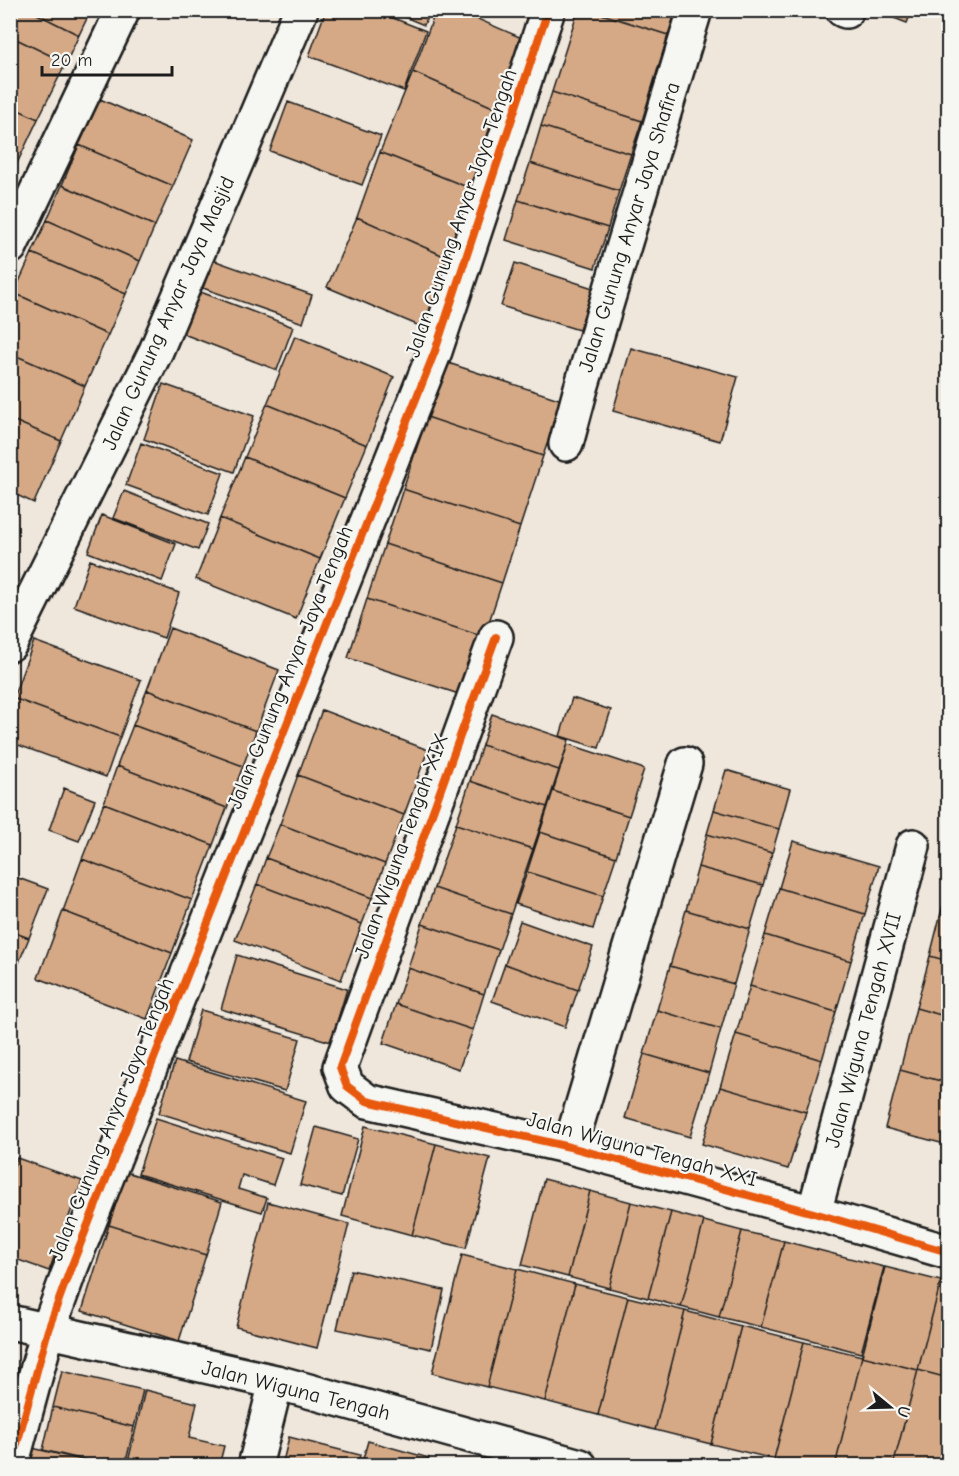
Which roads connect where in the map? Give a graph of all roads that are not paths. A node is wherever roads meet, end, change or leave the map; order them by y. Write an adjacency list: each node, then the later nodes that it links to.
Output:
1 (123, 10): 5 (street)
2 (301, 10): 8 (street, Jalan Gunung Anyar Jaya Masjid)
3 (548, 10): 16 (street, Jalan Gunung Anyar Jaya Tengah)
4 (695, 10): 6 (street, Jalan Gunung Anyar Jaya Shafira)
5 (10, 247)
6 (566, 444)
7 (496, 637): 11 (street, Jalan Wiguna Tengah XIX)
8 (10, 644)
9 (685, 764): 12 (street, Jalan Wiguna Tengah XXI)
10 (913, 846): 13 (street, Jalan Wiguna Tengah XVII)
11 (340, 1067): 12 (street, Jalan Wiguna Tengah XXI)
12 (570, 1147): 13 (street, Jalan Wiguna Tengah XXI)
13 (814, 1213): 14 (street, Jalan Wiguna Tengah XXI)
14 (948, 1252)
15 (10, 1322): 16 (street, Jalan Wiguna Tengah)
16 (48, 1330): 17 (street, Jalan Wiguna Tengah); 18 (street, Jalan Gunung Anyar Jaya Tengah)
17 (276, 1382): 19 (street); 20 (street, Jalan Wiguna Tengah)
18 (11, 1466)
19 (255, 1466)
20 (580, 1466)

